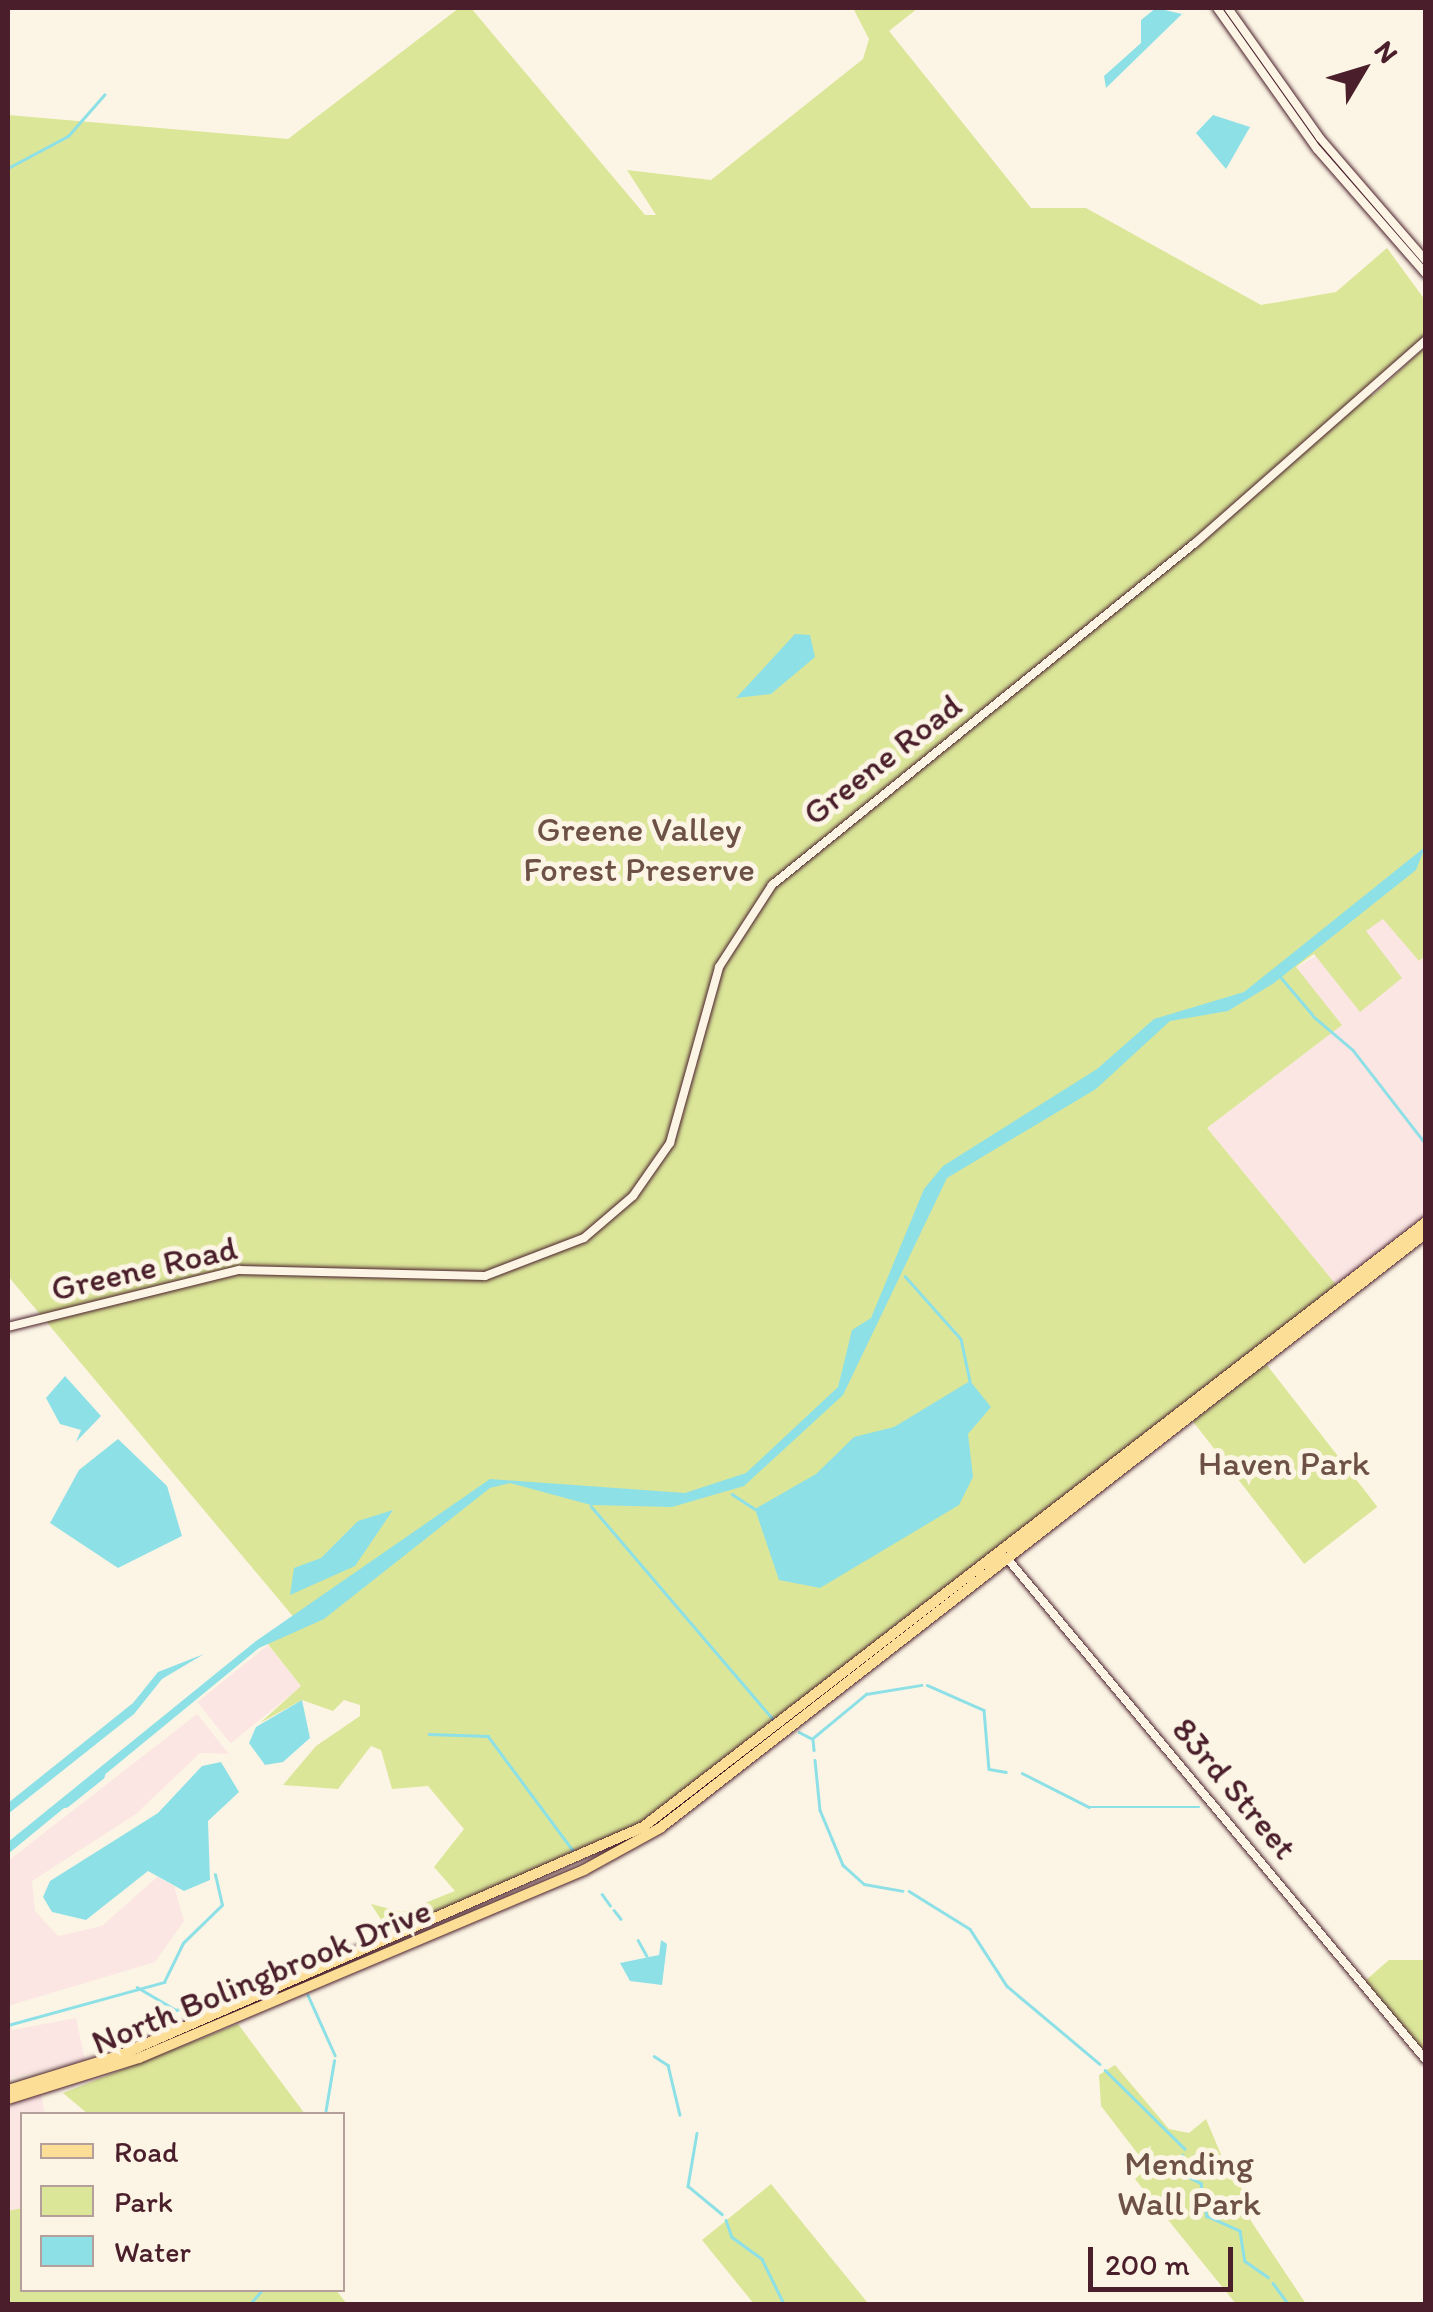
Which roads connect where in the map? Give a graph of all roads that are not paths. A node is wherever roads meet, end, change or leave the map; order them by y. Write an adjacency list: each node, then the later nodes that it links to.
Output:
1 (1217, 8): 4 (street)
2 (1228, 8): 3 (street)
3 (1426, 262)
4 (1426, 274)
5 (1426, 340): 8 (street, Greene Road)
6 (1426, 1222): 9 (main road)
7 (1426, 1234): 9 (main road)
8 (8, 1327)
9 (1004, 1555): 10 (street, 83rd Street); 11 (main road, North Bolingbrook Drive); 12 (main road, North Bolingbrook Drive)
10 (1426, 2060)
11 (8, 2090)
12 (8, 2100)

